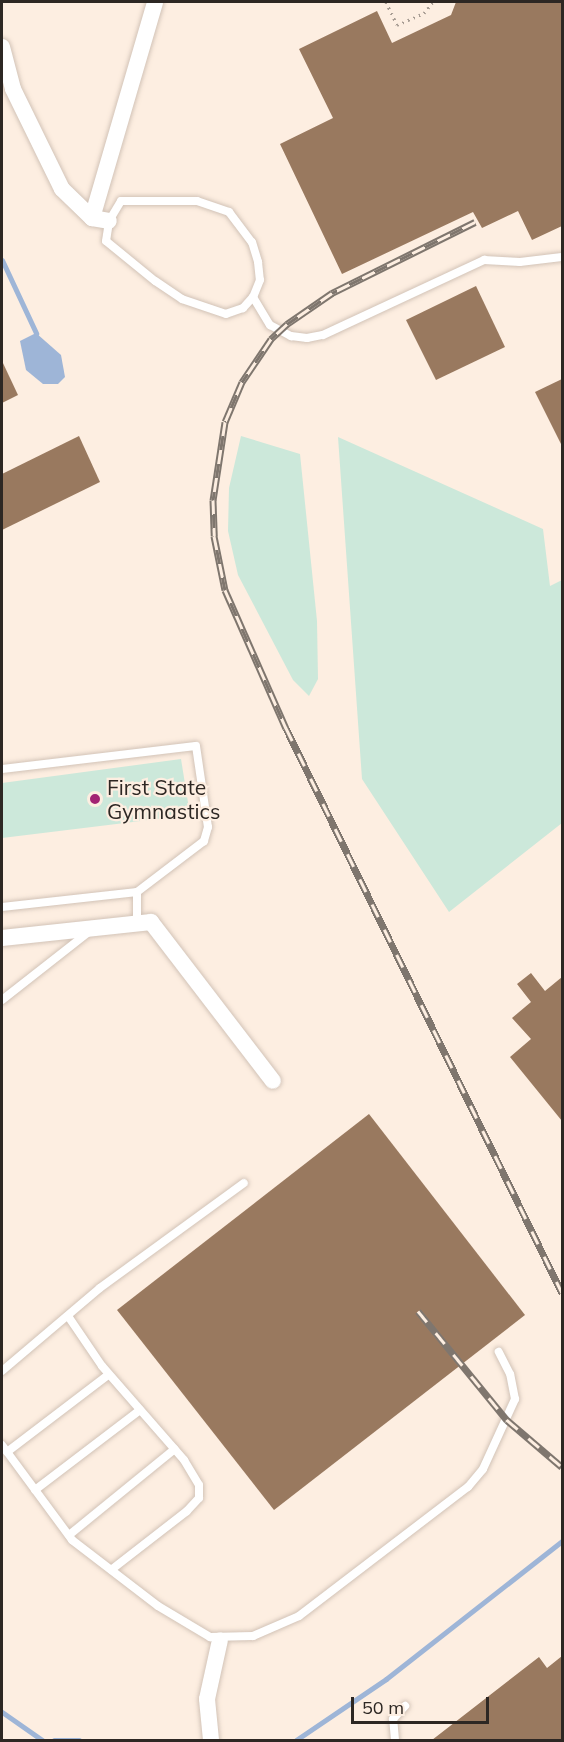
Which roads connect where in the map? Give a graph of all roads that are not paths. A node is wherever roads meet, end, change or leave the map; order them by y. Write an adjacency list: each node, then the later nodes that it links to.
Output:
1 (155, 2): 3 (street)
2 (2, 47): 3 (street)
3 (101, 219): 5 (lane); 5 (lane)
4 (562, 257): 5 (lane)
5 (254, 297)
6 (2, 769): 7 (lane)
7 (137, 892): 8 (lane); 9 (lane)
8 (2, 907)
9 (137, 921): 10 (street); 13 (street)
10 (97, 926): 11 (street); 12 (lane)
11 (2, 938)
12 (2, 1000)
13 (273, 1081)
14 (244, 1183): 15 (lane)
15 (68, 1316): 17 (lane); 18 (lane)
16 (499, 1352): 25 (lane)
17 (2, 1371)
18 (108, 1375): 19 (lane); 20 (lane)
19 (140, 1410): 21 (lane); 22 (lane)
20 (4, 1449): 22 (lane)
21 (175, 1449): 23 (lane); 24 (lane)
22 (35, 1490): 23 (lane)
23 (69, 1535): 24 (lane)
24 (111, 1570): 25 (lane)
25 (220, 1640): 27 (street)
26 (405, 1706): 28 (lane)
27 (211, 1740)
28 (394, 1740)

